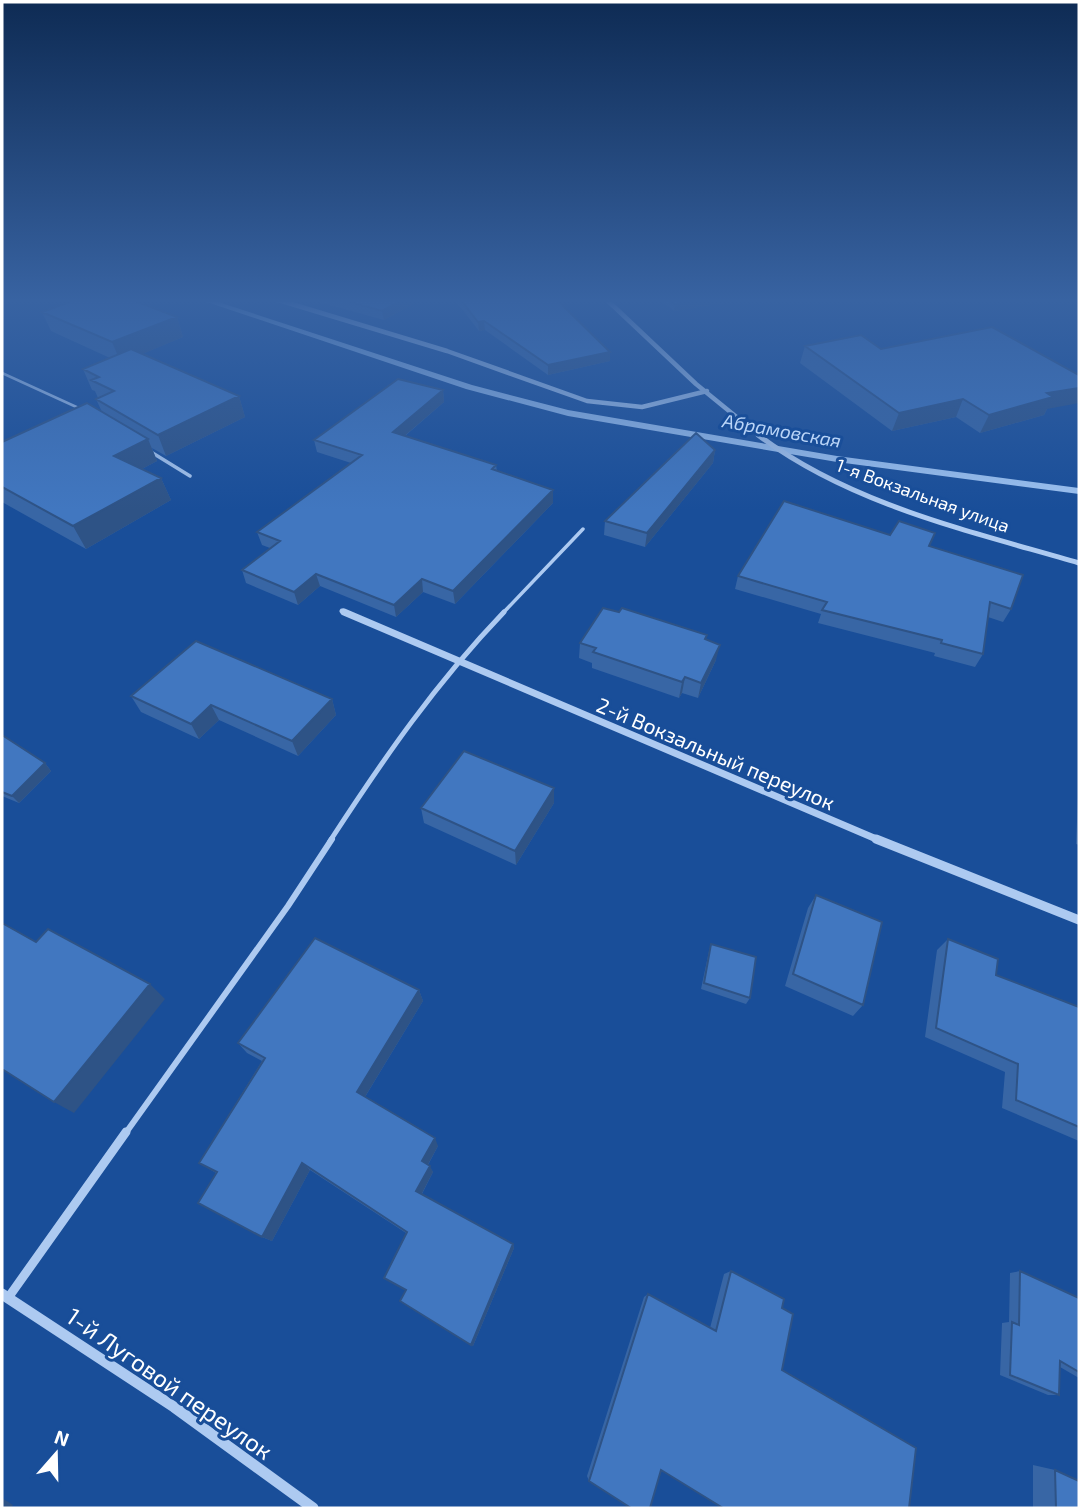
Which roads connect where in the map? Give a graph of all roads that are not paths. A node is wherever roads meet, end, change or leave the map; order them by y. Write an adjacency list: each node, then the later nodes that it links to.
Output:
1 (499, 369): 4 (street)
2 (684, 369): 4 (street, 1-я Вокзальная улица)
3 (2, 373): 5 (lane)
4 (707, 391): 9 (street, 1-я Вокзальная улица)
5 (89, 414)
6 (145, 448): 7 (lane)
7 (190, 476)
8 (583, 529): 11 (lane)
9 (1079, 563)
10 (342, 611): 11 (street, 2-й Вокзальный переулок)
11 (456, 662): 12 (street, 2-й Вокзальный переулок); 13 (lane)
12 (1079, 920)
13 (5, 1296): 14 (street, 1-й Луговой переулок)
14 (313, 1508)

